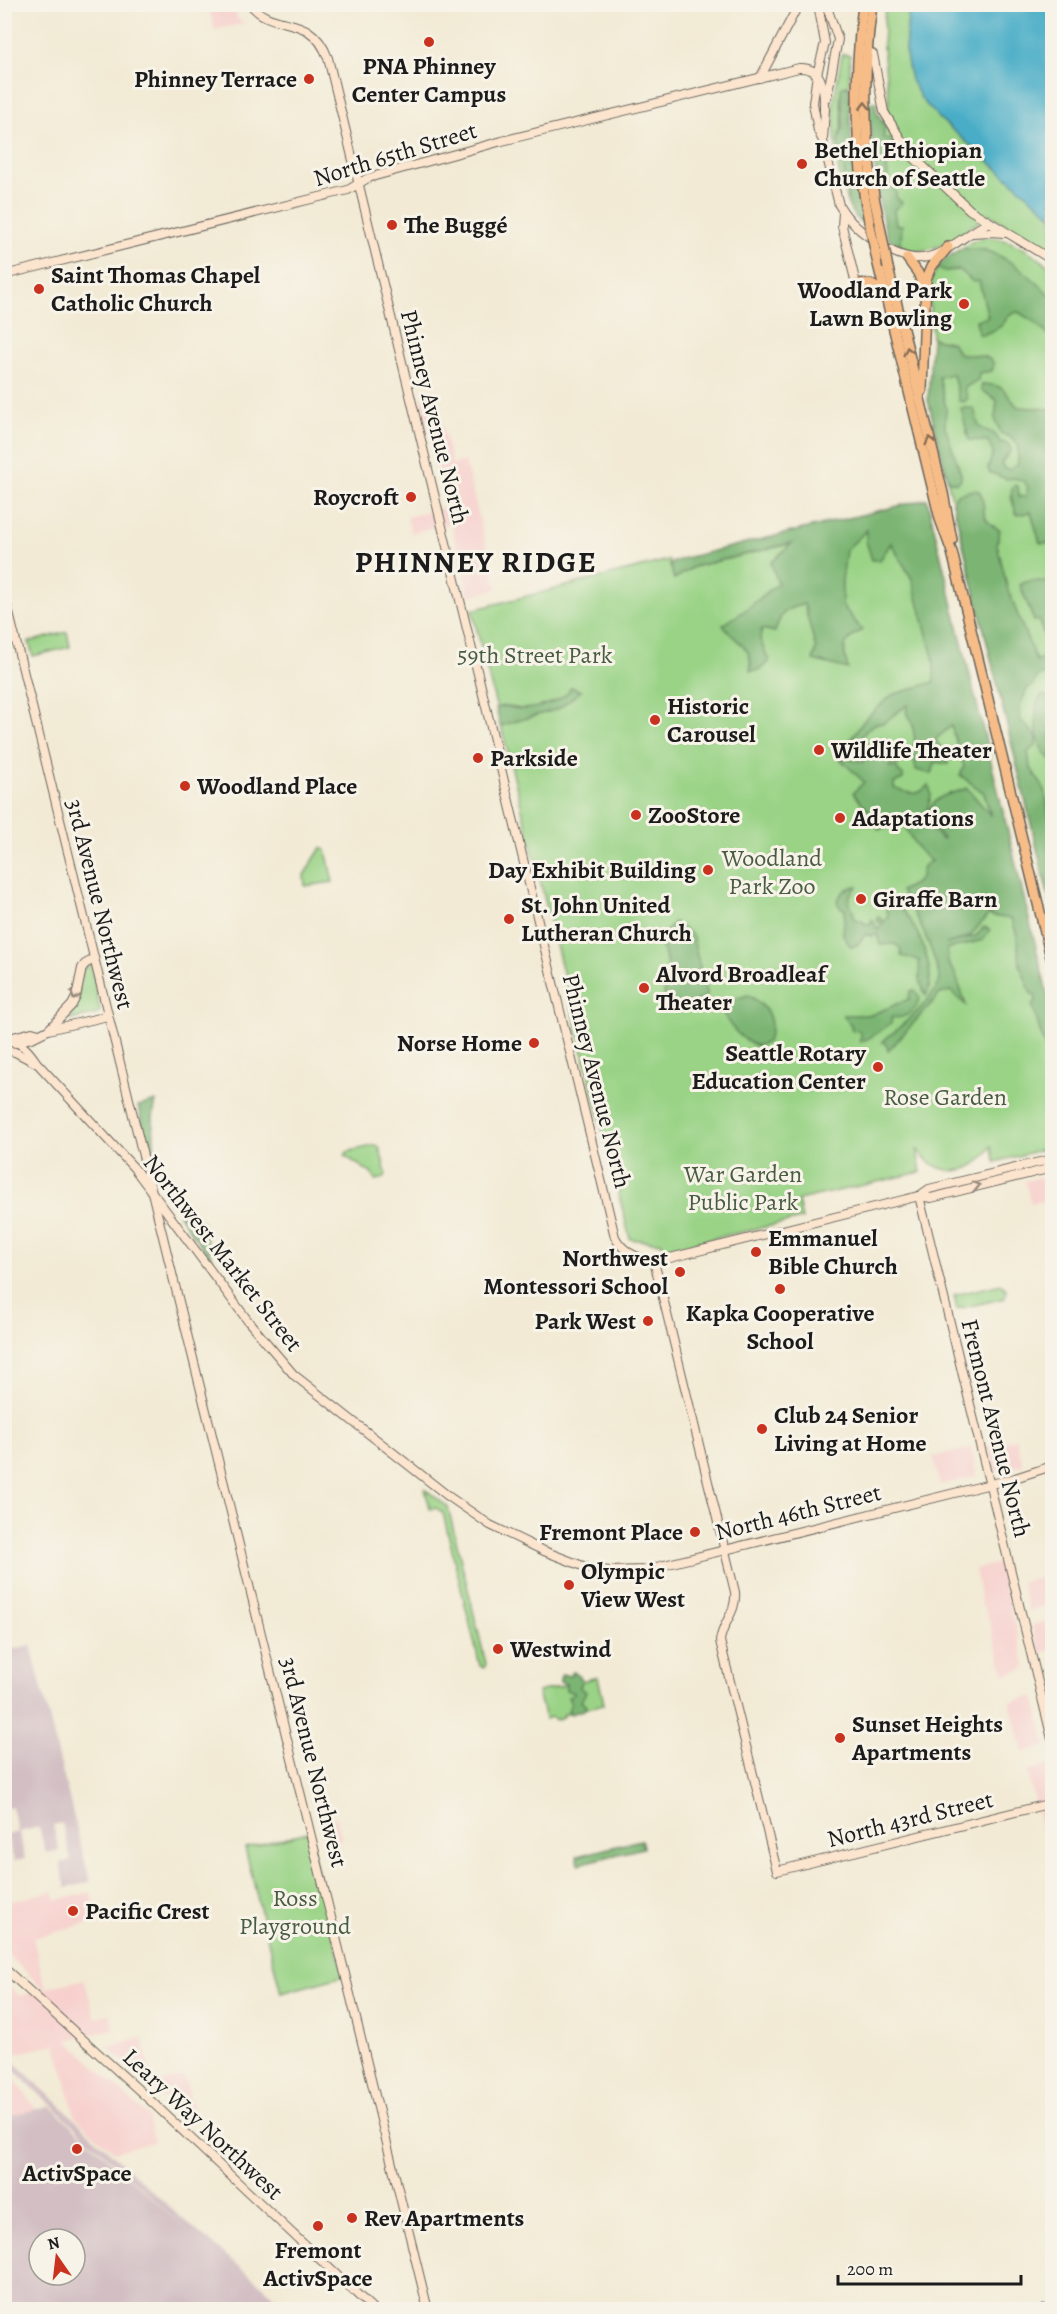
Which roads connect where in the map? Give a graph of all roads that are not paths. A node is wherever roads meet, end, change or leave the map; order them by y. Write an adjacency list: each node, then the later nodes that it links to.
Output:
1 (250, 4): 16 (street, Phinney Avenue North)
2 (799, 4): 12 (street)
3 (818, 4): 8 (street)
4 (826, 4): 7 (street)
5 (863, 4): 27 (highway, bridge)
6 (872, 4): 9 (highway)
7 (836, 29): 8 (street); 14 (street)
8 (825, 34): 11 (street)
9 (866, 51): 18 (street); 28 (highway, one-way to 9, bridge)
10 (788, 71): 11 (street); 12 (street, North 65th Street); 13 (street)
11 (817, 74): 13 (street); 14 (street)
12 (760, 78): 16 (street, North 65th Street)
13 (813, 103): 15 (street)
14 (824, 112): 15 (street)
15 (823, 141): 17 (street)
16 (358, 185): 24 (street, North 65th Street); 48 (street, Phinney Avenue North)
17 (843, 213): 22 (street); 25 (street)
18 (988, 222): 19 (street); 20 (street)
19 (967, 234): 20 (street); 21 (street)
20 (1010, 235): 23 (street)
21 (948, 247): 22 (street); 26 (highway)
22 (907, 258): 26 (highway)
23 (1053, 260)
24 (4, 275)
25 (856, 285): 27 (highway)
26 (925, 291): 28 (highway)
27 (886, 299): 29 (highway)
28 (922, 408): 29 (highway, one-way to 28)
29 (952, 552): 32 (highway)
30 (4, 593): 31 (street, 3rd Avenue Northwest)
31 (94, 959): 33 (street, 3rd Avenue Northwest); 34 (street, one-way to 34)
32 (1053, 961)
33 (108, 1016): 34 (street); 40 (street, 3rd Avenue Northwest)
34 (48, 1030): 35 (street)
35 (39, 1034): 36 (street); 37 (street)
36 (4, 1042): 37 (street)
37 (16, 1042): 39 (street, Northwest Market Street)
38 (4, 1050): 39 (street, Northwest Market Street)
39 (37, 1063): 42 (street, Northwest Market Street)
40 (144, 1157): 42 (street); 44 (street, 3rd Avenue Northwest)
41 (1053, 1159): 45 (street)
42 (134, 1168): 44 (street, Northwest Market Street)
43 (1053, 1168): 45 (street, one-way to 43)
44 (153, 1192): 46 (street, Northwest Market Street); 47 (street, 3rd Avenue Northwest)
45 (919, 1196): 48 (street); 52 (street, Fremont Avenue North)
46 (166, 1209): 47 (street); 54 (street, Northwest Market Street)
47 (160, 1224): 60 (street, 3rd Avenue Northwest)
48 (654, 1261): 53 (street)
49 (1053, 1466): 51 (street, North 46th Street)
50 (1053, 1472): 51 (street, North 46th Street)
51 (1015, 1478): 52 (street, North 46th Street)
52 (990, 1484): 53 (street, North 46th Street); 55 (street, Fremont Avenue North)
53 (724, 1551): 54 (street, North 46th Street); 56 (street, North 43rd Street)
54 (588, 1568)
55 (1053, 1739)
56 (1053, 1803)
57 (4, 1968): 59 (street, Leary Way Northwest)
58 (1053, 2307): 61 (street)
59 (374, 2310)
60 (428, 2310)
61 (1042, 2310)

